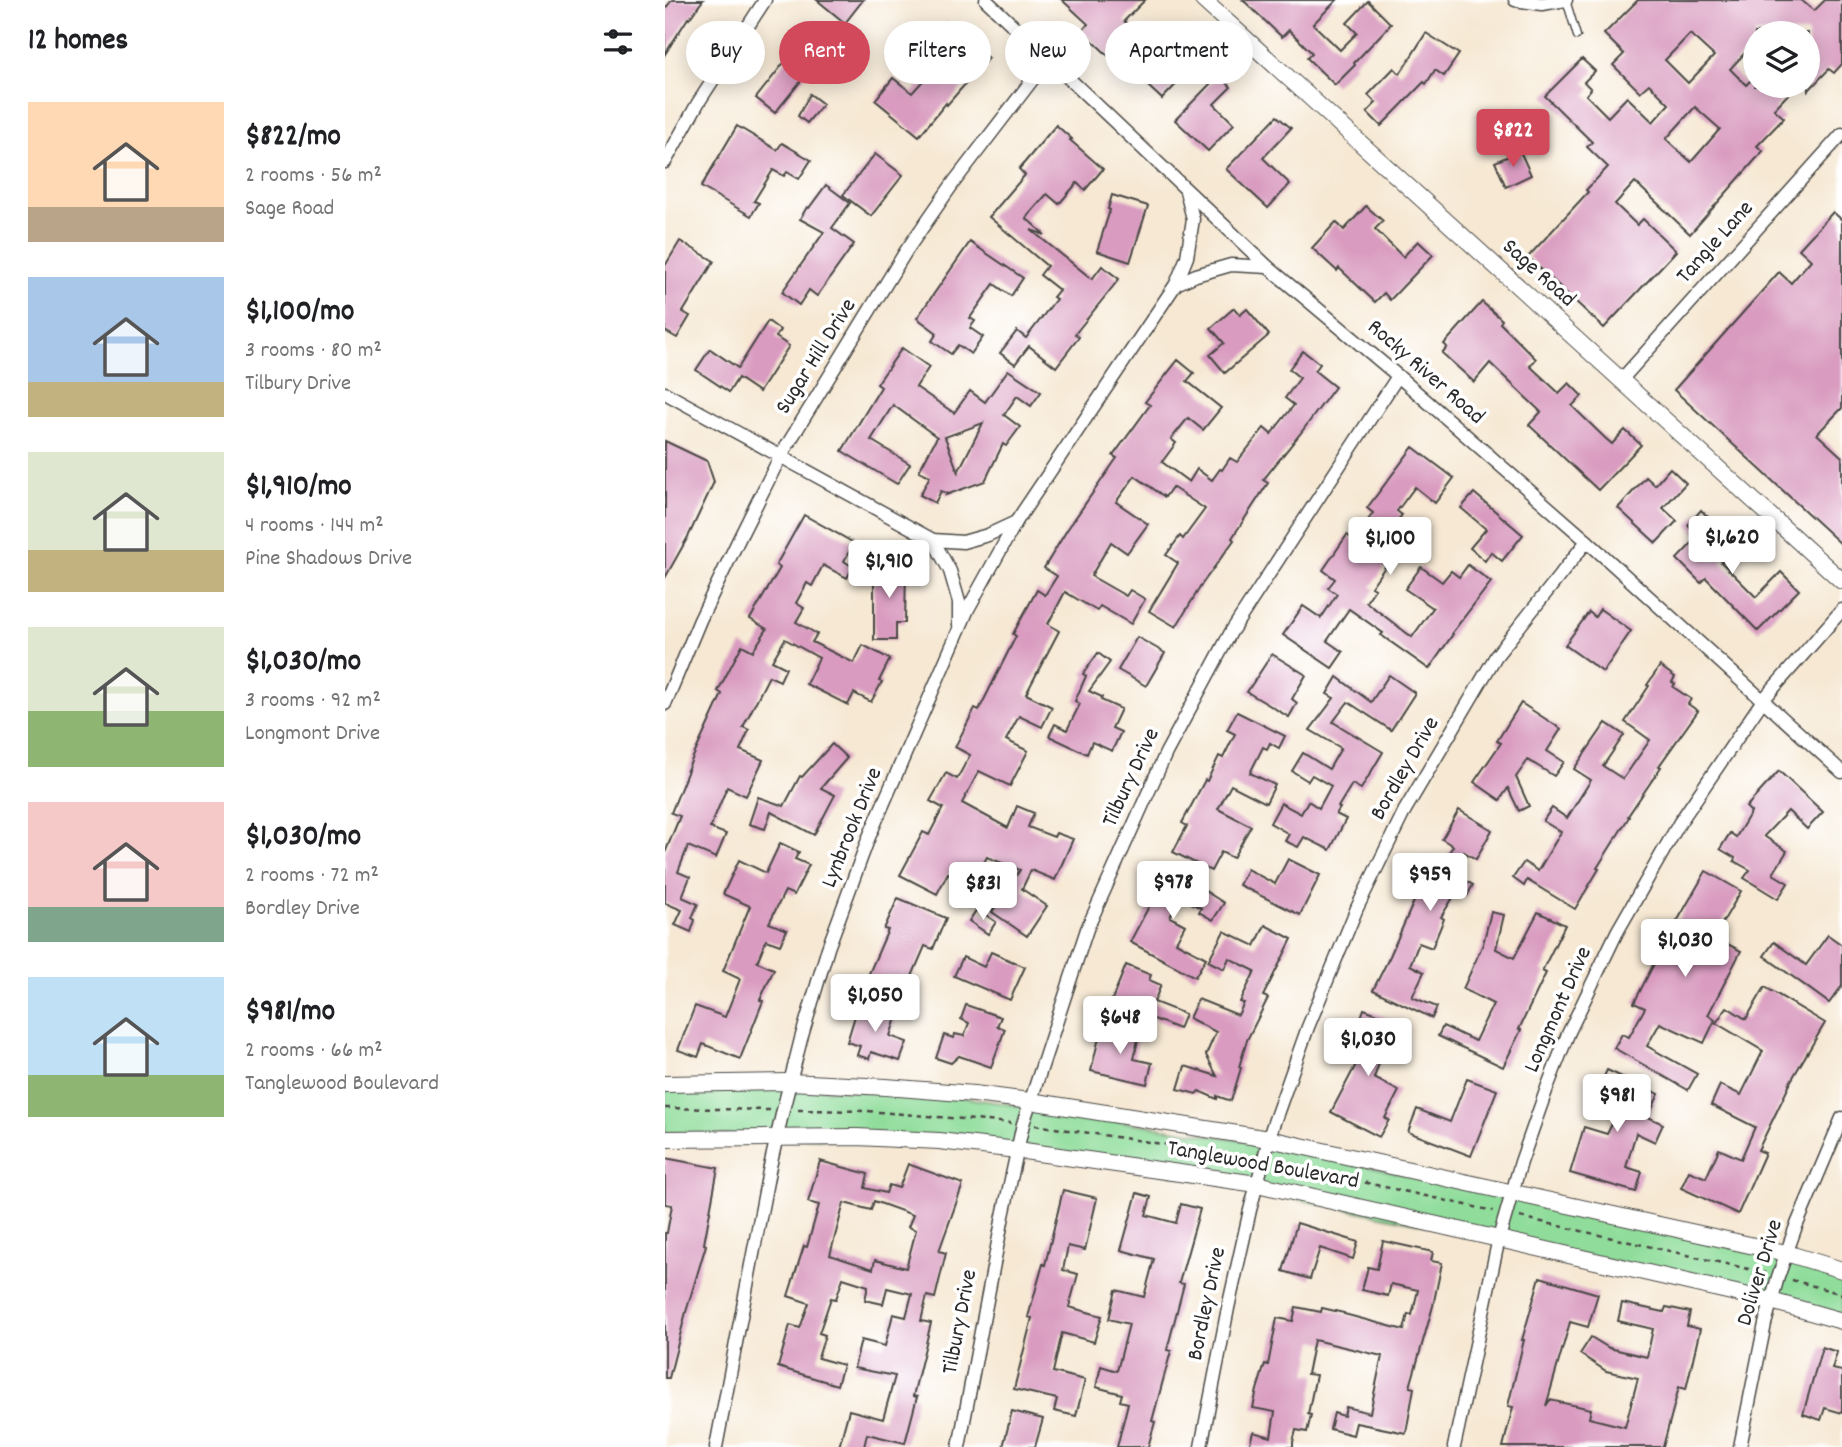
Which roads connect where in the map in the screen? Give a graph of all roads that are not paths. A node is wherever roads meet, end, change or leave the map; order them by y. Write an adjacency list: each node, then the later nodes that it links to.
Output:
1 (765, 0): 11 (street)
2 (986, 0): 6 (street, Rocky River Road)
3 (1203, 0): 16 (street, Sage Road)
4 (1515, 0): 5 (street)
5 (1566, 0): 7 (lane)
6 (1009, 21)
7 (1577, 36)
8 (1029, 84): 18 (street, Sugar Hill Drive)
9 (1076, 84): 12 (street, Rocky River Road)
10 (1842, 134): 16 (street, Tangle Lane)
11 (665, 162)
12 (1186, 191): 13 (street, Rocky River Road); 14 (street, Lynbrook Drive)
13 (1268, 267): 14 (street); 15 (street, Rocky River Road)
14 (1176, 284): 19 (street, Lynbrook Drive)
15 (1398, 376): 21 (street, Rocky River Road); 30 (street, Tilbury Drive)
16 (1621, 380): 22 (street, Sage Road)
17 (665, 393): 18 (street)
18 (780, 457): 20 (street); 26 (street, Sugar Hill Drive)
19 (1016, 522): 20 (street); 24 (street, Lynbrook Drive)
20 (933, 540): 24 (street)
21 (1587, 541): 25 (street, Rocky River Road); 34 (street, Bordley Drive)
22 (1842, 581)
23 (1842, 610): 25 (street, Longmont Drive)
24 (959, 632): 28 (street, Lynbrook Drive)
25 (1763, 700): 27 (street, Rocky River Road); 37 (street, Longmont Drive)
26 (665, 704)
27 (1842, 772)
28 (790, 1082): 29 (street, Tanglewood Boulevard); 30 (street, Tanglewood Boulevard); 32 (street, Lynbrook Drive)
29 (665, 1084)
30 (1030, 1101): 34 (street, Tanglewood Boulevard); 35 (street, Tilbury Drive)
31 (1842, 1118): 39 (street, Doliver Drive)
32 (777, 1137): 33 (street, Tanglewood Boulevard); 35 (street, Tanglewood Boulevard); 43 (street, Lynbrook Drive)
33 (665, 1139)
34 (1269, 1139): 36 (street, Bordley Drive); 37 (street, Tanglewood Boulevard)
35 (1017, 1150): 36 (street, Tanglewood Boulevard); 44 (street, Tilbury Drive)
36 (1257, 1184): 38 (street, Tanglewood Boulevard); 45 (street, Bordley Drive)
37 (1512, 1193): 38 (street, Longmont Drive); 39 (street, Tanglewood Boulevard)
38 (1499, 1238): 41 (street, Tanglewood Boulevard); 46 (street, Longmont Drive)
39 (1786, 1253): 40 (street, Tanglewood Boulevard); 41 (street, Doliver Drive)
40 (1842, 1270)
41 (1771, 1301): 42 (street, Tanglewood Boulevard); 47 (street, Doliver Drive)
42 (1842, 1321)
43 (716, 1447)
44 (959, 1447)
45 (1201, 1447)
46 (1454, 1447)
47 (1740, 1447)

